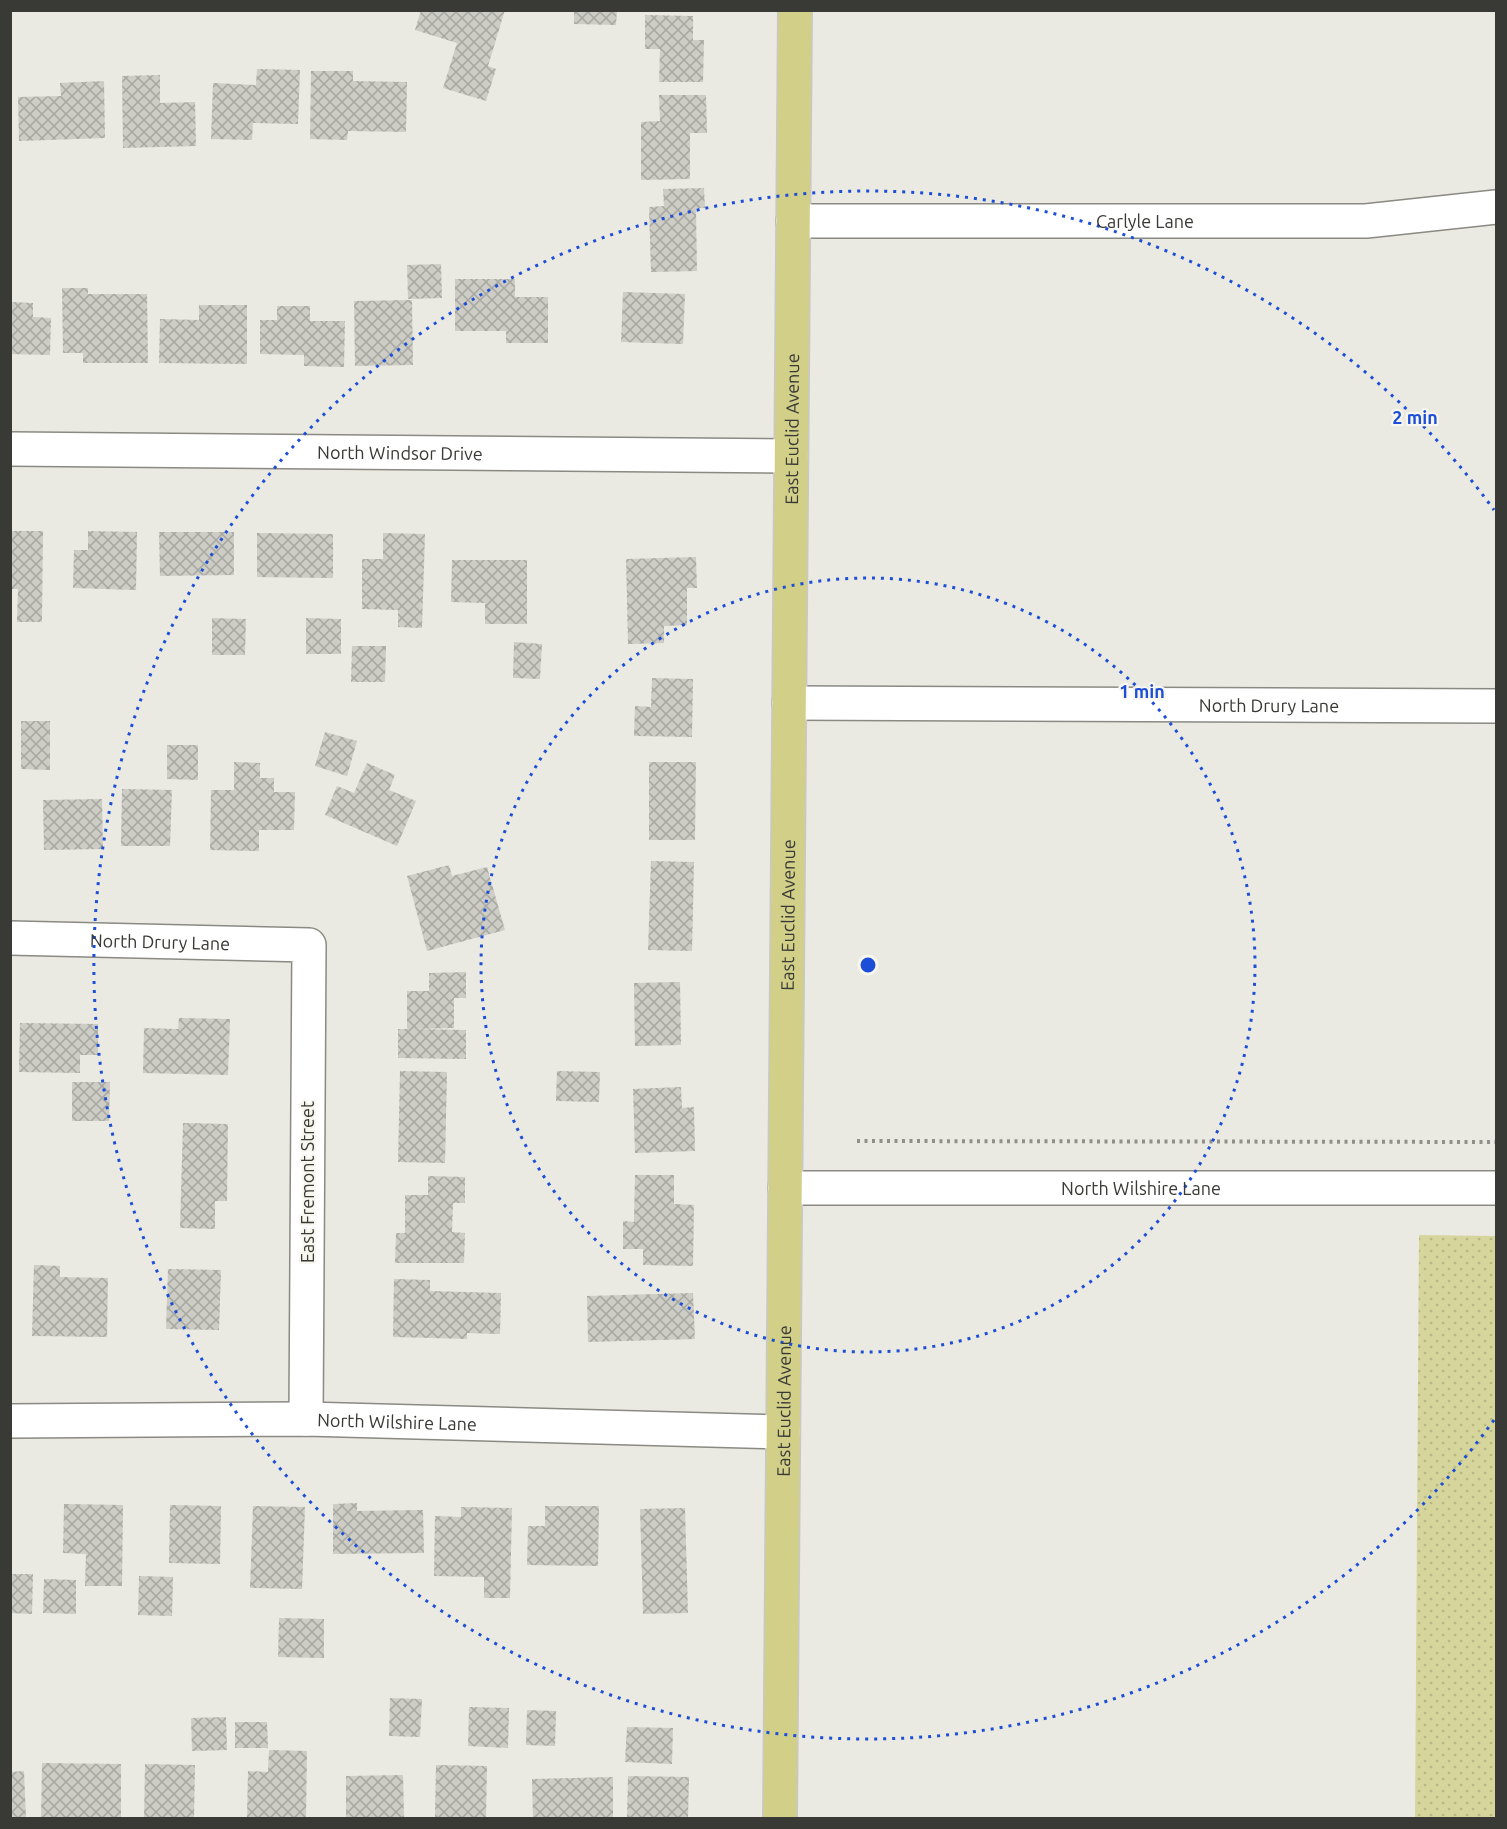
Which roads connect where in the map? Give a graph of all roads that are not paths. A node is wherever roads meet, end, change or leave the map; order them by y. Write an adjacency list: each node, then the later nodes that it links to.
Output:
1 (795, 10): 3 (main road, East Euclid Avenue)
2 (1497, 207): 3 (street, Carlyle Lane)
3 (793, 221): 5 (main road, East Euclid Avenue)
4 (10, 449): 5 (street, North Windsor Drive)
5 (791, 456): 6 (main road, East Euclid Avenue)
6 (789, 703): 7 (street, North Drury Lane); 10 (main road, East Euclid Avenue)
7 (1497, 706)
8 (10, 938): 9 (street, North Drury Lane)
9 (309, 945): 12 (street, East Fremont Street)
10 (785, 1188): 11 (street, North Wilshire Lane); 14 (main road, East Euclid Avenue)
11 (1497, 1188)
12 (306, 1419): 13 (street, North Wilshire Lane); 14 (street, North Wilshire Lane)
13 (10, 1421)
14 (783, 1432): 15 (main road, East Euclid Avenue)
15 (780, 1818)

